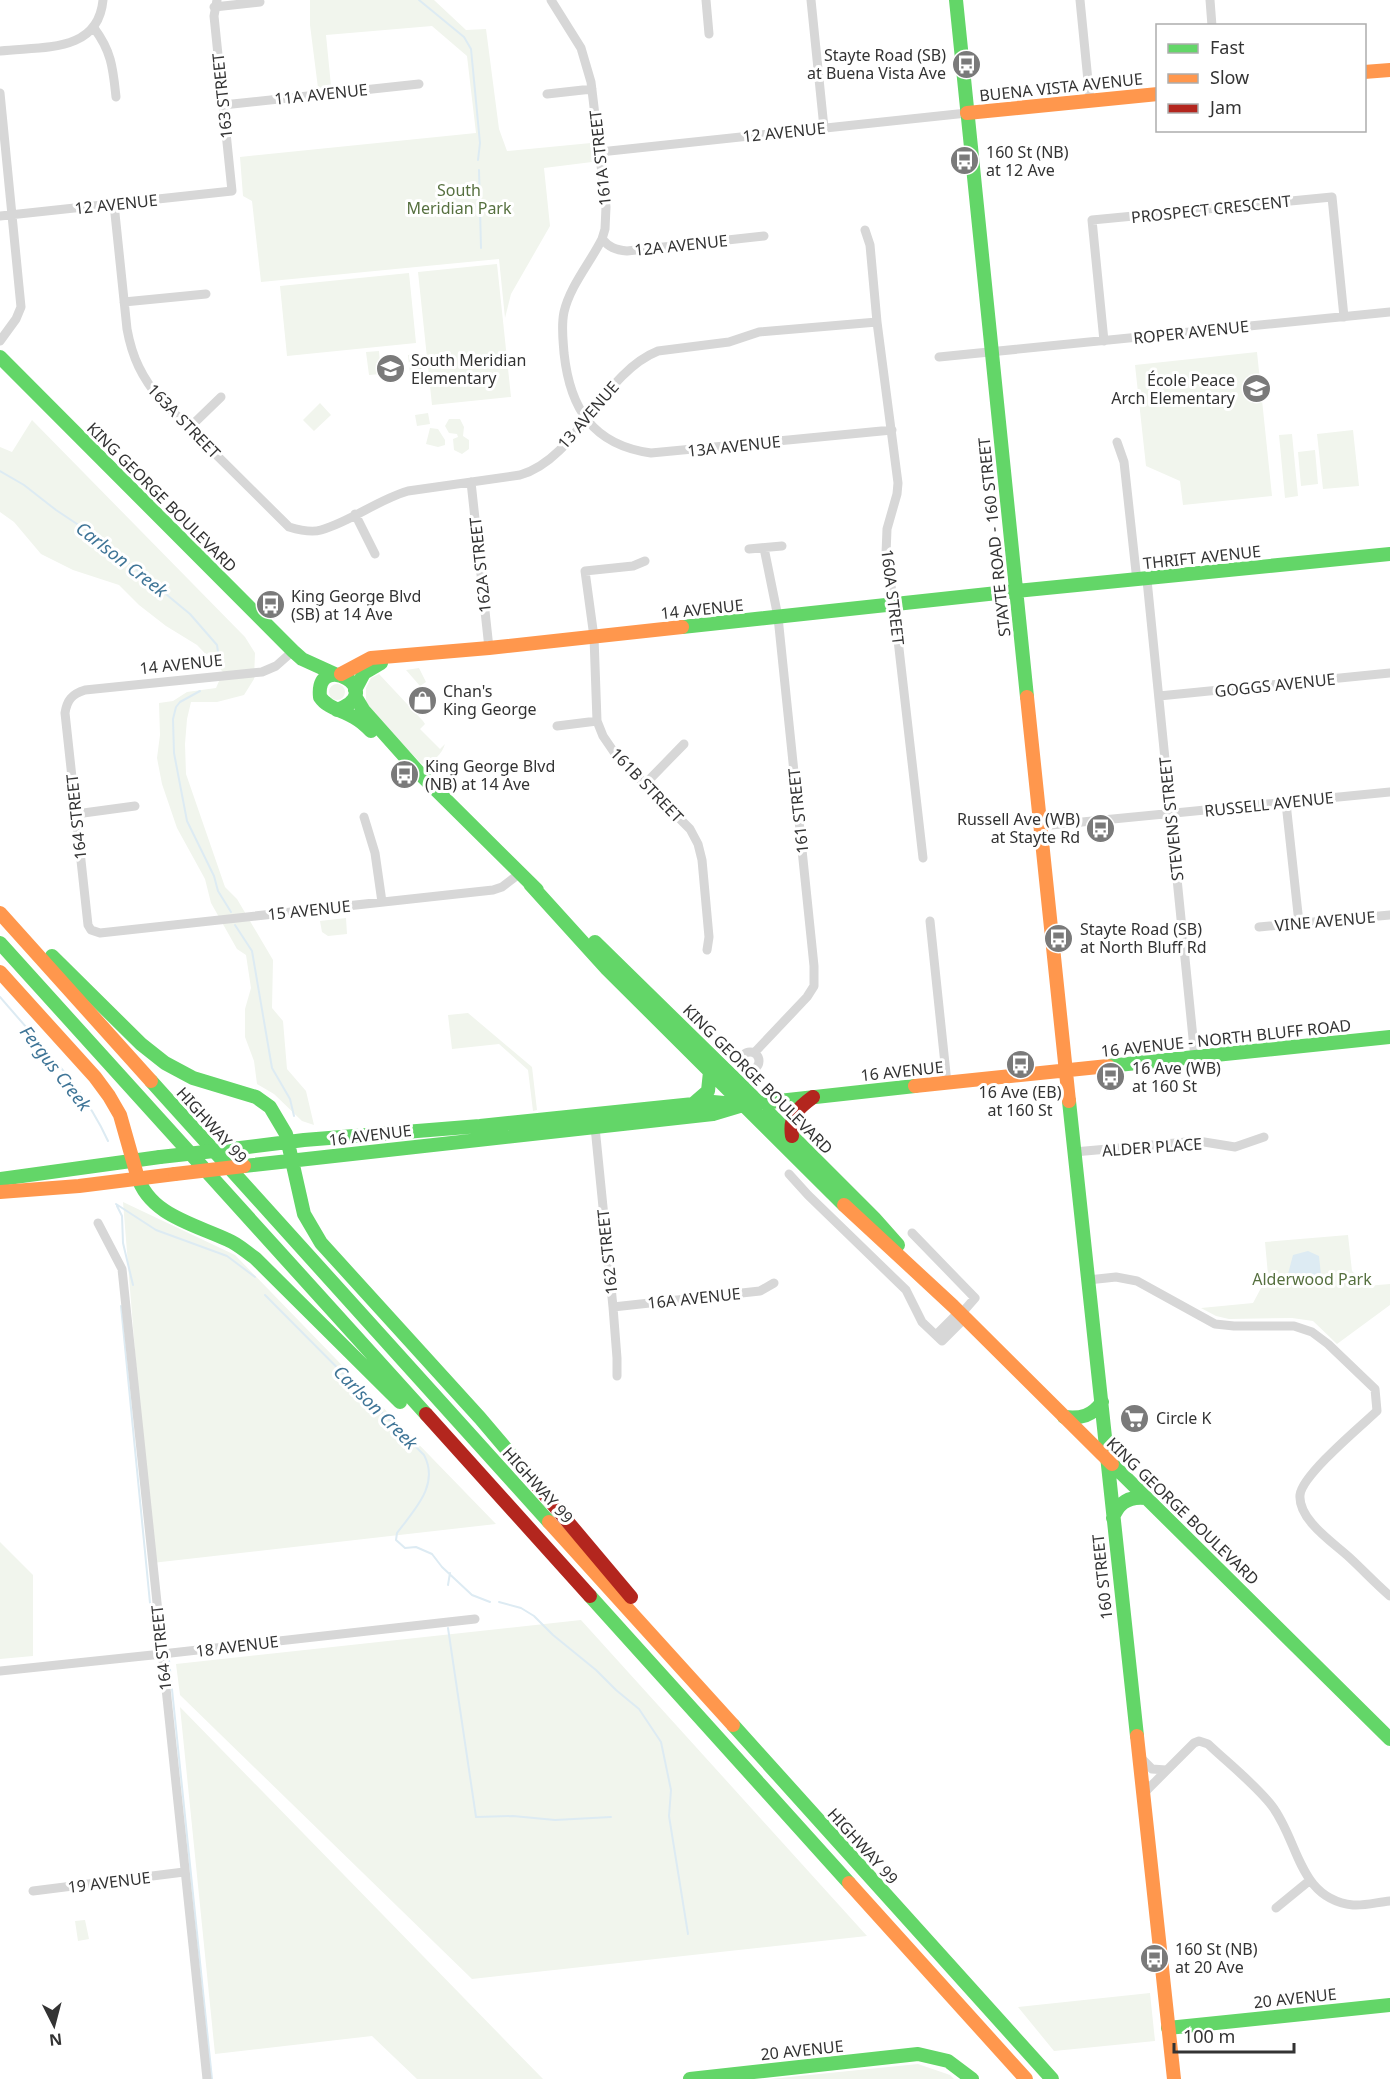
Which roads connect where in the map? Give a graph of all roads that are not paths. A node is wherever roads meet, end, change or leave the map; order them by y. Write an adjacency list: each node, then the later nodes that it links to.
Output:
1 (103, 0): 11 (street)
2 (706, 0): 12 (street)
3 (811, 0): 26 (street)
4 (956, 0): 25 (main road, STAYTE ROAD - 160 STREET)
5 (1080, 0): 22 (street)
6 (1210, 0): 10 (street)
7 (555, 1): 17 (street, 161A STREET)
8 (260, 2): 9 (street)
9 (215, 3): 24 (street, 163 STREET)
10 (1212, 24)
11 (94, 28): 13 (street); 21 (street)
12 (709, 34)
13 (0, 51)
14 (1390, 70): 15 (main road)
15 (1366, 72)
16 (419, 84): 24 (street, 11A AVENUE)
17 (592, 89): 19 (street); 27 (street, 161A STREET)
18 (0, 93): 23 (street)
19 (547, 94)
20 (1156, 94): 22 (main road, BUENA VISTA AVENUE)
21 (116, 98)
22 (1090, 101): 25 (main road, BUENA VISTA AVENUE)
23 (1, 104): 30 (street)
24 (223, 105): 28 (street, 163 STREET)
25 (967, 113): 26 (street, 12 AVENUE); 42 (main road, STAYTE ROAD - 160 STREET)
26 (824, 128): 27 (street, 12 AVENUE)
27 (600, 152): 34 (street, 161A STREET)
28 (232, 191): 29 (street, 12 AVENUE)
29 (114, 204): 30 (street, 12 AVENUE); 36 (street, 163A STREET)
30 (12, 215): 31 (street, 12 AVENUE); 40 (street)
31 (0, 216)
32 (865, 230): 39 (street, 160A STREET)
33 (764, 236): 34 (street, 12A AVENUE)
34 (602, 239): 46 (street, 161A STREET)
35 (206, 294): 36 (street)
36 (124, 302): 47 (street, 163A STREET)
37 (1390, 312): 38 (street, ROPER AVENUE)
38 (1344, 317): 41 (street, ROPER AVENUE); 41 (street, PROSPECT CRESCENT)
39 (877, 322): 46 (street, 13 AVENUE); 48 (street, 160A STREET)
40 (0, 341)
41 (1104, 341): 42 (street, ROPER AVENUE)
42 (992, 351): 44 (street); 60 (main road, STAYTE ROAD - 160 STREET)
43 (0, 357): 65 (main road, KING GEORGE BOULEVARD)
44 (939, 357)
45 (221, 397): 47 (street)
46 (586, 419): 48 (street, 13A AVENUE); 50 (street, 13 AVENUE)
47 (189, 428): 52 (street, 163A STREET)
48 (892, 429): 61 (street, 160A STREET)
49 (1117, 442): 59 (street, STEVENS STREET)
50 (471, 482): 51 (street, 13 AVENUE); 64 (street, 162A STREET)
51 (355, 514): 52 (street, 13 AVENUE); 56 (street)
52 (303, 531)
53 (782, 546): 54 (street)
54 (764, 548): 55 (street); 62 (street, 161 STREET)
55 (749, 549)
56 (375, 554)
57 (1390, 554): 59 (main road, THRIFT AVENUE)
58 (645, 561): 63 (street, 161B STREET)
59 (1142, 580): 60 (main road, THRIFT AVENUE); 71 (street, STEVENS STREET)
60 (1016, 591): 61 (main road, 14 AVENUE); 85 (main road, STAYTE ROAD - 160 STREET)
61 (894, 604): 62 (main road, 14 AVENUE); 86 (street, 160A STREET)
62 (778, 617): 63 (main road, 14 AVENUE); 101 (street, 161 STREET)
63 (594, 637): 64 (main road, 14 AVENUE); 74 (street, 161B STREET)
64 (489, 648): 66 (main road, 14 AVENUE)
65 (298, 655): 68 (main road, KING GEORGE BOULEVARD); 69 (main road, KING GEORGE BOULEVARD); 72 (street, 14 AVENUE)
66 (391, 658): 68 (main road, 14 AVENUE); 70 (main road, 14 AVENUE)
67 (1390, 673): 71 (street, GOGGS AVENUE)
68 (338, 674): 69 (main road); 70 (main road)
69 (320, 689): 73 (main road)
70 (355, 693): 73 (main road); 77 (main road, KING GEORGE BOULEVARD)
71 (1159, 696): 83 (street, STEVENS STREET)
72 (69, 700): 82 (street, 164 STREET)
73 (337, 710): 77 (main road, KING GEORGE BOULEVARD)
74 (597, 721): 75 (street); 78 (street, 161B STREET)
75 (557, 726)
76 (684, 744): 78 (street)
77 (422, 776): 87 (main road, KING GEORGE BOULEVARD)
78 (645, 784): 98 (street, 161B STREET)
79 (1390, 792): 80 (street, RUSSELL AVENUE)
80 (1286, 803): 83 (street, RUSSELL AVENUE); 94 (street)
81 (135, 806): 82 (street)
82 (76, 814): 96 (street, 164 STREET)
83 (1171, 815): 85 (street, RUSSELL AVENUE); 102 (street, STEVENS STREET)
84 (364, 817): 90 (street)
85 (1041, 826): 103 (main road, STAYTE ROAD - 160 STREET)
86 (923, 858)
87 (519, 874): 88 (main road, KING GEORGE BOULEVARD); 90 (street, 15 AVENUE)
88 (530, 884): 104 (main road, KING GEORGE BOULEVARD); 107 (main road, KING GEORGE BOULEVARD)
89 (0, 902): 115 (main road)
90 (382, 902): 96 (street, 15 AVENUE)
91 (0, 913): 143 (main road, HIGHWAY 99)
92 (1390, 915): 94 (street, VINE AVENUE)
93 (930, 921): 105 (street)
94 (1299, 923): 95 (street, VINE AVENUE)
95 (1259, 927)
96 (94, 933)
97 (0, 943): 136 (main road)
98 (708, 950)
99 (0, 972): 118 (main road)
100 (1390, 1037): 102 (main road, 16 AVENUE - NORTH BLUFF ROAD)
101 (754, 1053)
102 (1195, 1058): 103 (main road, 16 AVENUE - NORTH BLUFF ROAD)
103 (1066, 1071): 105 (main road, 16 AVENUE); 117 (main road, 160 STREET)
104 (710, 1072): 108 (main road); 109 (main road, KING GEORGE BOULEVARD)
105 (947, 1083): 106 (main road, 16 AVENUE)
106 (813, 1097): 107 (main road, 16 AVENUE); 113 (main road)
107 (759, 1103): 109 (main road, 16 AVENUE); 113 (main road, KING GEORGE BOULEVARD)
108 (693, 1104): 109 (main road, 16 AVENUE); 110 (main road, 16 AVENUE)
109 (743, 1105): 112 (main road, 16 AVENUE); 129 (main road, KING GEORGE BOULEVARD)
110 (609, 1113): 111 (main road, 16 AVENUE); 112 (main road)
111 (480, 1126): 115 (main road, 16 AVENUE); 116 (main road)
112 (595, 1127): 116 (main road, 16 AVENUE); 128 (street, 162 STREET)
113 (792, 1136): 129 (main road, KING GEORGE BOULEVARD)
114 (1264, 1137): 117 (street, ALDER PLACE)
115 (288, 1142): 118 (main road, 16 AVENUE, bridge); 119 (main road)
116 (445, 1142): 119 (main road, 16 AVENUE)
117 (1074, 1152): 126 (main road, 160 STREET)
118 (133, 1161): 121 (main road, 16 AVENUE); 122 (main road)
119 (292, 1161): 122 (main road, 16 AVENUE, bridge); 143 (main road)
120 (789, 1174): 129 (street)
121 (0, 1179)
122 (138, 1179): 123 (main road, 16 AVENUE); 136 (main road)
123 (0, 1192)
124 (98, 1223): 139 (street, 164 STREET)
125 (912, 1233): 129 (street)
126 (1088, 1280): 131 (main road, 160 STREET); 137 (street)
127 (774, 1283): 128 (street, 16A AVENUE)
128 (613, 1307): 130 (street, 162 STREET)
129 (960, 1312): 132 (main road, KING GEORGE BOULEVARD)
130 (616, 1376)
131 (1102, 1402): 132 (main road); 133 (main road, 160 STREET)
132 (1064, 1416): 133 (main road, KING GEORGE BOULEVARD)
133 (1107, 1460): 134 (main road, KING GEORGE BOULEVARD); 135 (main road, 160 STREET)
134 (1146, 1498): 135 (main road); 141 (main road, KING GEORGE BOULEVARD)
135 (1113, 1518): 142 (main road, 160 STREET)
136 (553, 1556): 156 (main road)
137 (1390, 1596)
138 (475, 1618): 139 (street, 18 AVENUE)
139 (162, 1654): 140 (street, 18 AVENUE); 146 (street, 164 STREET)
140 (0, 1671)
141 (1390, 1739)
142 (1138, 1753): 144 (street); 145 (main road, 160 STREET)
143 (766, 1763): 157 (main road, HIGHWAY 99)
144 (1166, 1770): 145 (street); 147 (street)
145 (1142, 1795): 152 (main road, 160 STREET)
146 (184, 1872): 148 (street, 19 AVENUE); 153 (street, 164 STREET)
147 (1309, 1881): 149 (street); 150 (street)
148 (33, 1891)
149 (1390, 1901)
150 (1276, 1908)
151 (1390, 2005): 152 (main road, 20 AVENUE)
152 (1168, 2028): 158 (main road, 160 STREET)
153 (207, 2079)
154 (690, 2079): 155 (main road, 20 AVENUE)
155 (972, 2079)
156 (1026, 2079)
157 (1052, 2079)
158 (1174, 2079)

